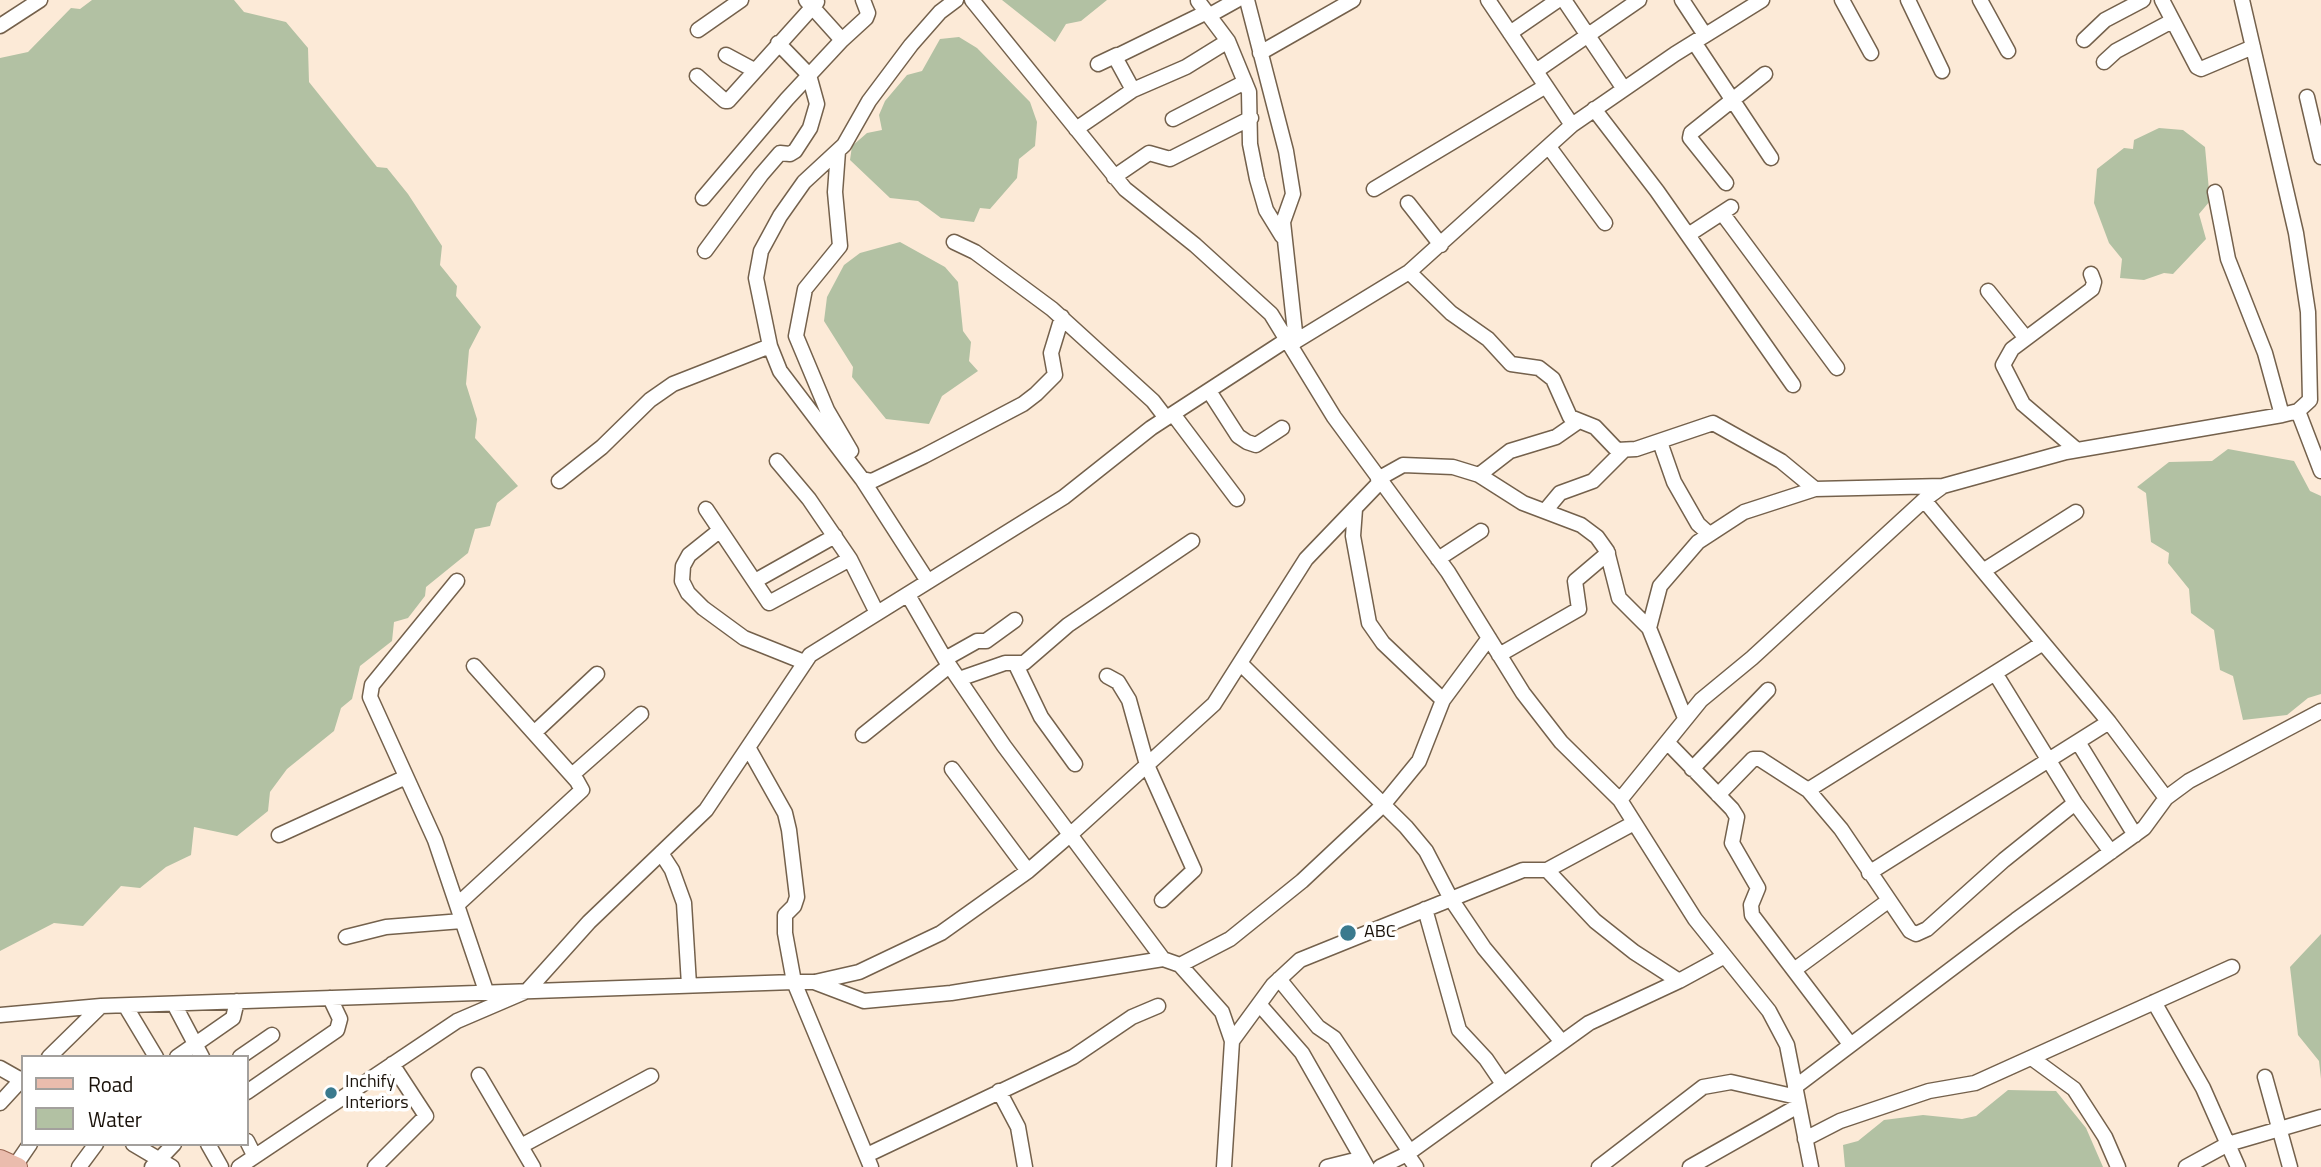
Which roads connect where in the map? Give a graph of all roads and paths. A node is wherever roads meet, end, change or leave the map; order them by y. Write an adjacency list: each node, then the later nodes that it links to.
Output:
1 (40, 0): 24 (street)
2 (741, 0): 25 (street)
3 (863, 0): 29 (street)
4 (956, 0): 59 (street)
5 (972, 0): 57 (street)
6 (1237, 0): 22 (street)
7 (1247, 0): 36 (street)
8 (1353, 0): 36 (street)
9 (1488, 0): 26 (street)
10 (1558, 0): 26 (street)
11 (1564, 0): 27 (street)
12 (1639, 0): 27 (street)
13 (1682, 0): 28 (street)
14 (1842, 0): 35 (street)
15 (1908, 0): 43 (street)
16 (1980, 0): 34 (street)
17 (2143, 0): 30 (street)
18 (2162, 0): 23 (street)
19 (2242, 0): 33 (street)
20 (812, 2): 29 (street); 32 (street)
21 (1753, 2): 28 (street)
22 (1205, 9): 31 (street); 38 (street)
23 (2172, 21): 33 (street); 39 (street)
24 (0, 26)
25 (698, 30)
26 (1510, 33): 42 (street)
27 (1588, 36): 42 (street); 49 (street)
28 (1700, 38): 49 (street); 52 (street)
29 (842, 40): 45 (street)
30 (2084, 40)
31 (1228, 41): 47 (street); 50 (street)
32 (778, 43): 41 (street); 45 (street)
33 (2253, 47): 78 (street)
34 (2008, 51)
35 (1871, 52)
36 (1261, 53): 70 (street)
37 (726, 55): 41 (street)
38 (1117, 55): 40 (street); 50 (street)
39 (2104, 62)
40 (1098, 64)
41 (754, 70): 46 (street)
42 (1536, 71): 48 (street)
43 (1942, 71)
44 (1765, 74): 52 (street)
45 (809, 75): 66 (street); 73 (street)
46 (697, 76)
47 (1245, 82): 54 (street); 55 (street)
48 (1546, 86): 56 (street); 64 (street)
49 (1624, 89): 53 (street)
50 (1133, 90): 57 (street)
51 (2307, 97): 60 (street)
52 (1732, 99): 61 (street); 63 (street)
53 (1594, 109): 56 (street); 69 (street)
54 (1251, 118): 62 (street); 70 (street)
55 (1173, 119)
56 (1572, 125): 58 (street)
57 (1076, 129): 62 (street)
58 (1549, 147): 68 (street); 72 (street)
59 (838, 151): 81 (street); 96 (street)
60 (2321, 157)
61 (1771, 158)
62 (1114, 177): 80 (street)
63 (1727, 183)
64 (1374, 189)
65 (2215, 192): 86 (street)
66 (703, 198)
67 (1408, 203): 72 (street)
68 (1605, 223)
69 (1688, 236): 82 (street); 83 (street)
70 (1285, 241): 80 (street)
71 (954, 242): 77 (street)
72 (1441, 245): 74 (street)
73 (705, 251)
74 (1409, 272): 80 (street); 88 (street)
75 (2091, 274): 79 (street)
76 (1988, 291): 79 (street)
77 (1062, 317): 87 (street); 96 (street)
78 (2315, 317): 85 (street)
79 (2025, 337): 92 (street)
80 (1292, 340): 84 (street); 97 (street)
81 (770, 346): 96 (street); 98 (street)
82 (1837, 369)
83 (1793, 385)
84 (1209, 391): 87 (street); 89 (street)
85 (2298, 411): 86 (street); 94 (street)
86 (2282, 415): 92 (street)
87 (1170, 416): 101 (street); 116 (street)
88 (1579, 421): 91 (street); 95 (street)
89 (1282, 428)
90 (1660, 442): 91 (street); 100 (street); 109 (street)
91 (1624, 450): 105 (street)
92 (2077, 450): 99 (street)
93 (777, 461): 110 (street)
94 (2321, 471)
95 (1479, 475): 97 (street); 105 (street)
96 (867, 480): 116 (street)
97 (1379, 480): 104 (street); 114 (street)
98 (559, 481)
99 (1943, 486): 100 (street); 102 (street)
100 (1815, 489): 109 (street)
101 (1237, 499)
102 (1924, 500): 115 (street); 139 (street)
103 (706, 509): 107 (street)
104 (1355, 509): 128 (street); 136 (street)
105 (1545, 511): 112 (street)
106 (2076, 512): 115 (street)
107 (719, 531): 118 (street); 126 (street)
108 (1481, 531): 114 (street)
109 (1708, 533): 122 (street)
110 (835, 536): 113 (street); 118 (street)
111 (1192, 541): 129 (street)
112 (1608, 553): 122 (street); 125 (street)
113 (850, 559): 118 (street); 120 (street)
114 (1438, 559): 123 (street)
115 (1983, 571): 124 (street)
116 (927, 580): 119 (street)
117 (457, 581): 152 (street)
118 (755, 582)
119 (908, 594): 120 (street); 127 (street)
120 (877, 613): 126 (street)
121 (1015, 620): 127 (street)
122 (1649, 628): 139 (street)
123 (1489, 638): 125 (street); 136 (street)
124 (2043, 643): 131 (street); 140 (street)
125 (1499, 655): 156 (street)
126 (804, 662): 145 (street)
127 (947, 663): 134 (street); 142 (street)
128 (1240, 663): 148 (street); 158 (street)
129 (1016, 665): 134 (street); 147 (street)
130 (474, 666): 141 (street)
131 (1995, 673): 146 (street); 153 (street)
132 (597, 674): 141 (street)
133 (1107, 676): 148 (street)
134 (959, 679): 160 (street)
135 (1768, 690): 150 (street)
136 (1443, 700): 158 (street)
137 (2321, 711): 155 (street)
138 (641, 714): 151 (street)
139 (1685, 718): 143 (street)
140 (2109, 722): 144 (street); 155 (street)
141 (534, 733): 151 (street)
142 (863, 735)
143 (1667, 742): 150 (street); 156 (street)
144 (2078, 742): 146 (street); 162 (street)
145 (749, 749): 164 (street); 182 (street)
146 (2049, 760): 157 (street); 167 (street)
147 (1075, 764)
148 (1147, 765): 160 (street); 169 (street)
149 (952, 769): 166 (street)
150 (1692, 769): 154 (street)
151 (572, 775): 171 (street)
152 (406, 777): 161 (street); 171 (street)
153 (1808, 790): 154 (street); 167 (street)
154 (1718, 795): 179 (street)
155 (2166, 797): 162 (street)
156 (1620, 800): 159 (street)
157 (2076, 803): 163 (street); 170 (street)
158 (1383, 805): 168 (street); 177 (street)
159 (1634, 823): 165 (street); 175 (street)
160 (1071, 834): 166 (street); 176 (street)
161 (279, 835)
162 (2135, 835): 163 (street)
163 (2111, 852): 199 (street)
164 (661, 853): 184 (street); 185 (street)
165 (1547, 870): 168 (street); 181 (street)
166 (1028, 871): 183 (street)
167 (1869, 873): 170 (street)
168 (1451, 899): 172 (street); 198 (street)
169 (1162, 900)
170 (1888, 901): 179 (street)
171 (457, 905): 173 (street)
172 (1425, 909): 180 (street); 212 (street)
173 (462, 921): 174 (street); 186 (street)
174 (345, 937)
175 (1723, 957): 181 (street); 215 (street)
176 (1163, 959): 177 (street); 183 (street)
177 (1180, 965): 197 (street)
178 (2232, 967): 189 (street)
179 (1794, 970): 199 (street)
180 (1279, 979): 191 (street); 228 (street)
181 (1679, 981): 198 (street)
182 (794, 982): 183 (street); 184 (street); 230 (street)
183 (814, 982)
184 (689, 985): 185 (street)
185 (527, 991): 186 (street); 205 (street)
186 (486, 992): 187 (street)
187 (330, 998): 188 (street); 214 (street)
188 (237, 1001): 190 (street); 200 (street)
189 (2154, 1002): 204 (street); 221 (street)
190 (174, 1004): 193 (street); 200 (street)
191 (1259, 1004): 197 (street); 244 (street)
192 (102, 1006): 193 (street); 195 (street); 201 (street)
193 (126, 1006): 202 (street)
194 (1158, 1006): 213 (street)
195 (4, 1018)
196 (272, 1035): 203 (street)
197 (1232, 1041): 241 (street)
198 (1562, 1042): 212 (street)
199 (1850, 1044): 215 (street)
200 (199, 1051)
201 (51, 1055)
202 (155, 1055)
203 (243, 1055)
204 (2033, 1059): 219 (street); 249 (street)
205 (392, 1064): 229 (street); 238 (street)
206 (0, 1068): 210 (street)
207 (480, 1075): 227 (street)
208 (651, 1076): 227 (street)
209 (2265, 1077): 218 (street)
210 (21, 1079)
211 (21, 1081): 216 (street)
212 (1503, 1084): 228 (street)
213 (999, 1091): 230 (street); 240 (street)
214 (248, 1092)
215 (1797, 1097): 219 (street); 246 (street); 247 (street)
216 (0, 1103)
217 (2321, 1117): 218 (street)
218 (2277, 1127): 221 (street); 252 (street)
219 (1805, 1139): 248 (street)
220 (248, 1143): 229 (street)
221 (2228, 1144): 250 (street); 251 (street)
222 (28, 1146): 232 (street)
223 (95, 1146): 234 (street)
224 (134, 1146): 231 (street)
225 (172, 1146): 231 (street)
226 (209, 1146): 236 (street)
227 (521, 1146): 239 (street)
228 (1408, 1153): 233 (street); 245 (street)
229 (254, 1155): 237 (street)
230 (869, 1161)
231 (155, 1163): 235 (street)
232 (11, 1164)
233 (1385, 1166)
234 (79, 1167)
235 (172, 1167)
236 (221, 1167)
237 (239, 1167)
238 (375, 1167)
239 (534, 1167)
240 (1025, 1167)
241 (1224, 1167)
242 (1327, 1167): 243 (street)
243 (1356, 1167)
244 (1367, 1167)
245 (1416, 1167)
246 (1599, 1167)
247 (1690, 1167)
248 (1811, 1167)
249 (2118, 1167)
250 (2186, 1167)
251 (2238, 1167)
252 (2290, 1167)

